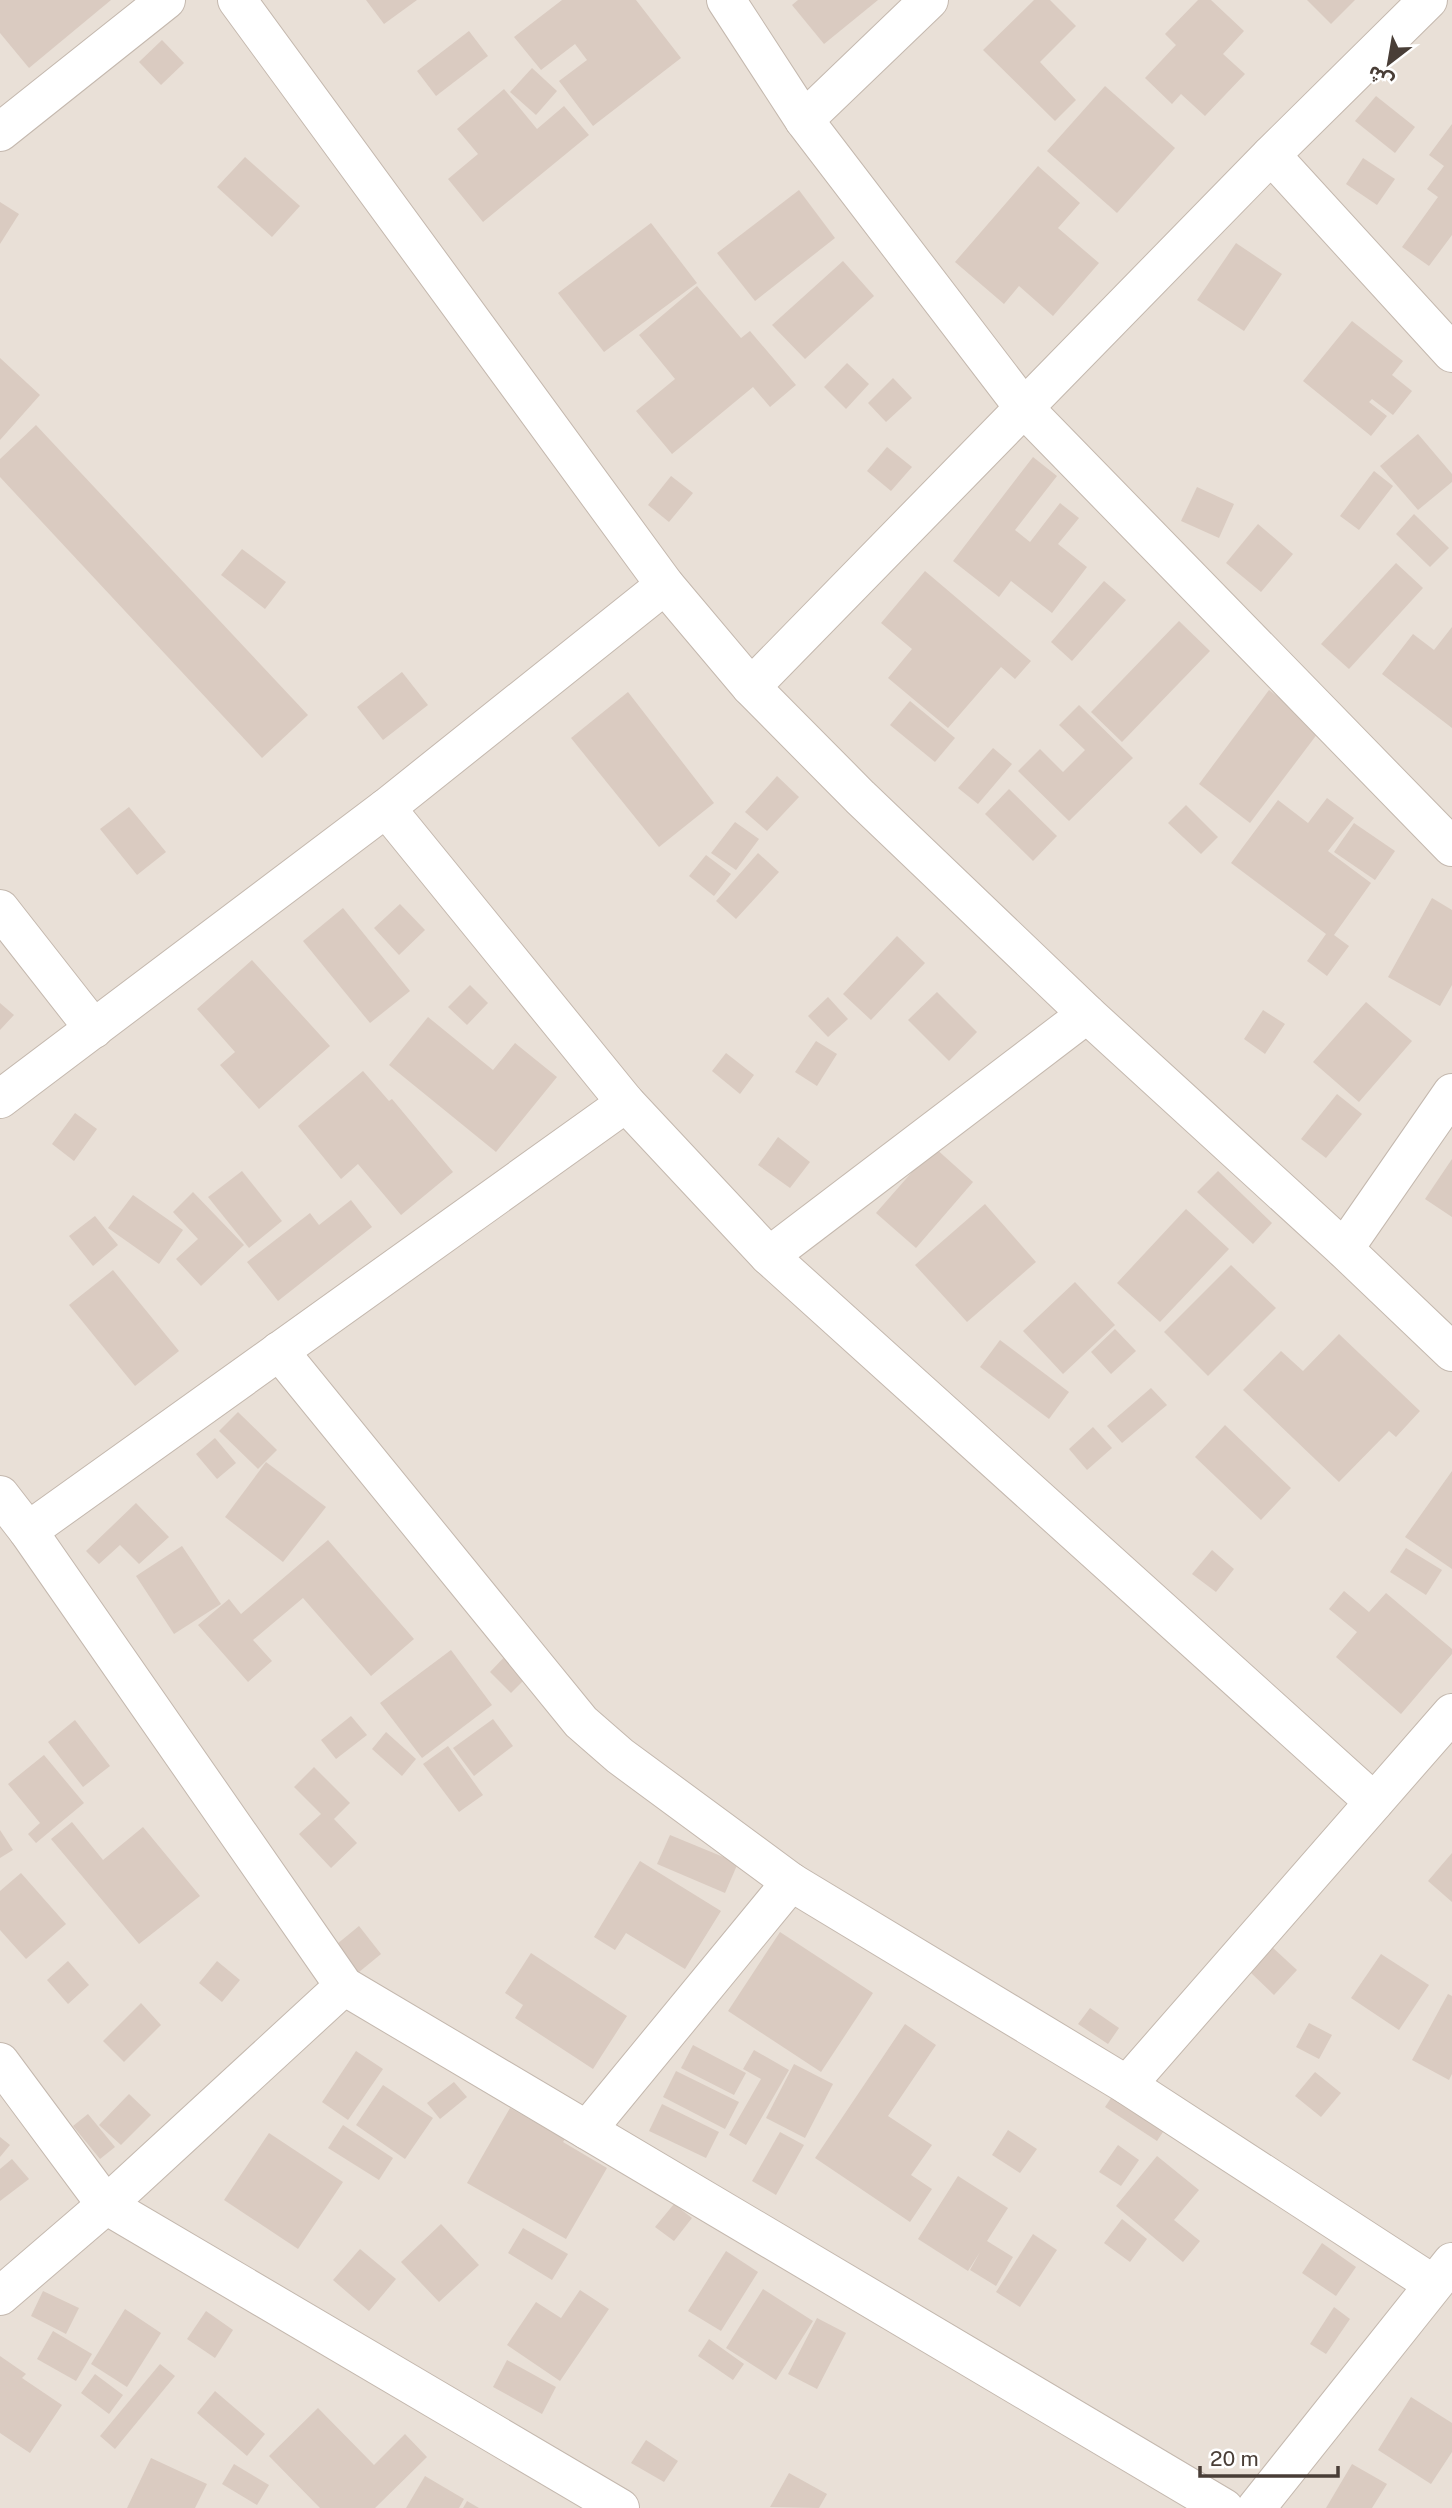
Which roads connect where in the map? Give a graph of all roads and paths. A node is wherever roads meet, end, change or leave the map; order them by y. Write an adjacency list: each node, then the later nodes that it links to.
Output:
1 (166, 0): 7 (street)
2 (237, 0): 11 (street)
3 (726, 0): 6 (street)
4 (929, 0): 6 (street)
5 (1427, 0): 8 (street)
6 (804, 120): 10 (street)
7 (0, 132)
8 (1271, 155): 9 (street); 10 (street)
9 (1452, 353)
10 (1024, 408): 12 (street); 14 (street)
11 (665, 586): 12 (street); 13 (street)
12 (751, 687): 16 (street)
13 (386, 808): 17 (street); 20 (street)
14 (1452, 847)
15 (0, 909): 17 (street)
16 (1087, 1014): 21 (street); 22 (street)
17 (94, 1029): 19 (street)
18 (1452, 1093): 21 (street)
19 (0, 1099)
20 (626, 1103): 22 (street); 23 (street)
21 (1344, 1250): 24 (street)
22 (769, 1256): 28 (street)
23 (279, 1352): 26 (street); 29 (street)
24 (1452, 1352)
25 (0, 1495): 26 (street)
26 (28, 1531): 30 (street)
27 (1452, 1713): 28 (street)
28 (1374, 1802): 32 (street)
29 (790, 1882): 32 (street); 33 (street)
30 (344, 1986): 33 (street); 34 (street)
31 (0, 2062): 34 (street)
32 (1126, 2085): 35 (street)
33 (587, 2130): 38 (street)
34 (106, 2205): 36 (street); 37 (street)
35 (1443, 2273): 39 (street)
36 (0, 2296)
37 (620, 2508)
38 (1224, 2508)
39 (1256, 2508)

